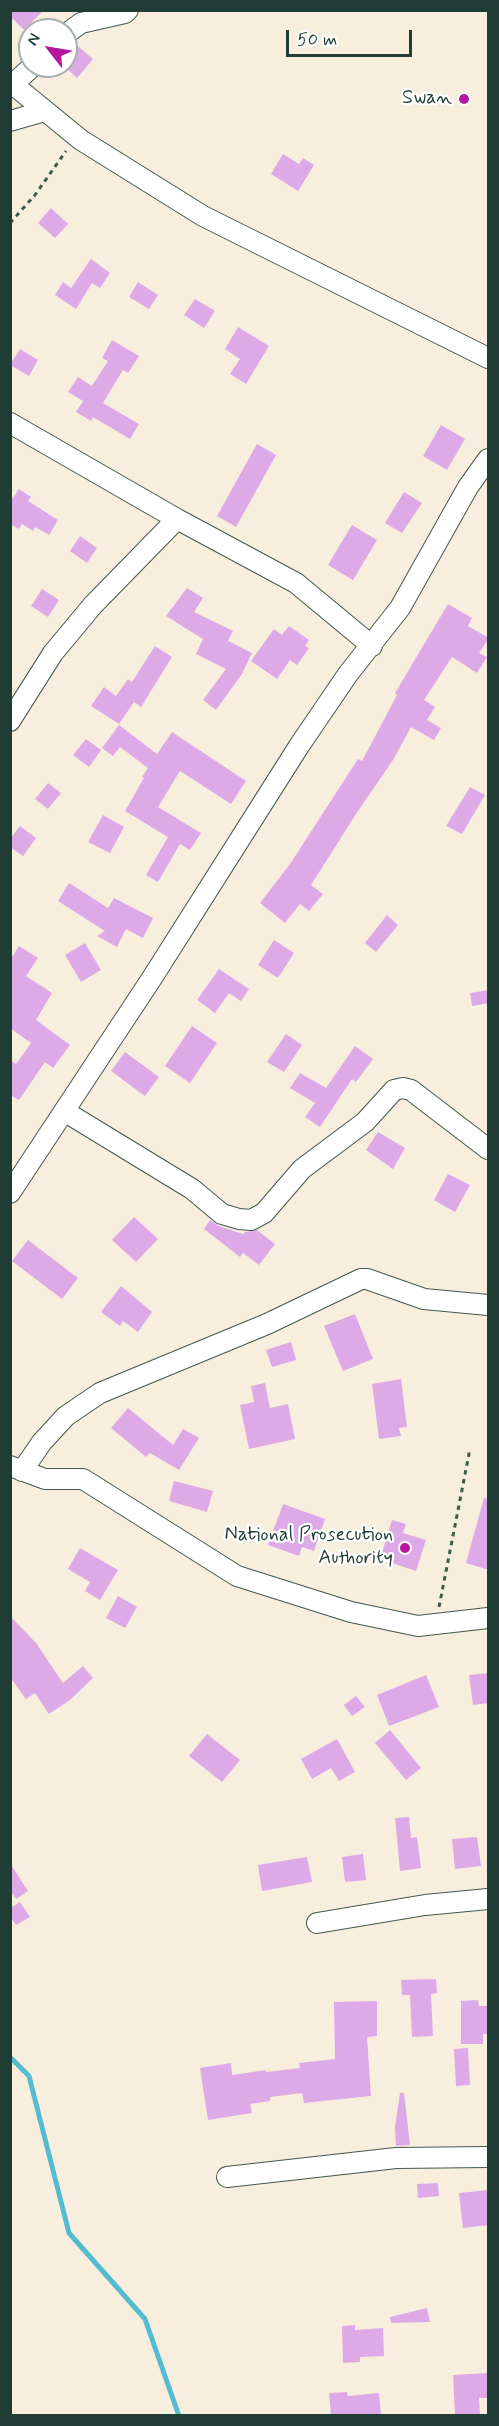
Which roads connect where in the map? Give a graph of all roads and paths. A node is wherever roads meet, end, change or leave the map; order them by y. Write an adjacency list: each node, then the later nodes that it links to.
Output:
1 (128, 10): 2 (street)
2 (78, 26)
3 (12, 83): 4 (street)
4 (45, 111): 5 (street); 6 (street)
5 (10, 121)
6 (76, 136): 7 (path); 8 (street)
7 (10, 223)
8 (489, 358)
9 (10, 423): 11 (street)
10 (489, 459): 12 (street)
11 (177, 519): 12 (street); 13 (street)
12 (372, 646): 14 (street)
13 (10, 721)
14 (64, 1111): 15 (street); 16 (street)
15 (489, 1149)
16 (10, 1193)
17 (489, 1305): 19 (street)
18 (468, 1448): 21 (path)
19 (16, 1468): 21 (street)
20 (489, 1618): 21 (street)
21 (437, 1624)
22 (489, 1899): 23 (street)
23 (317, 1923)
24 (489, 2157): 25 (street)
25 (227, 2177)

